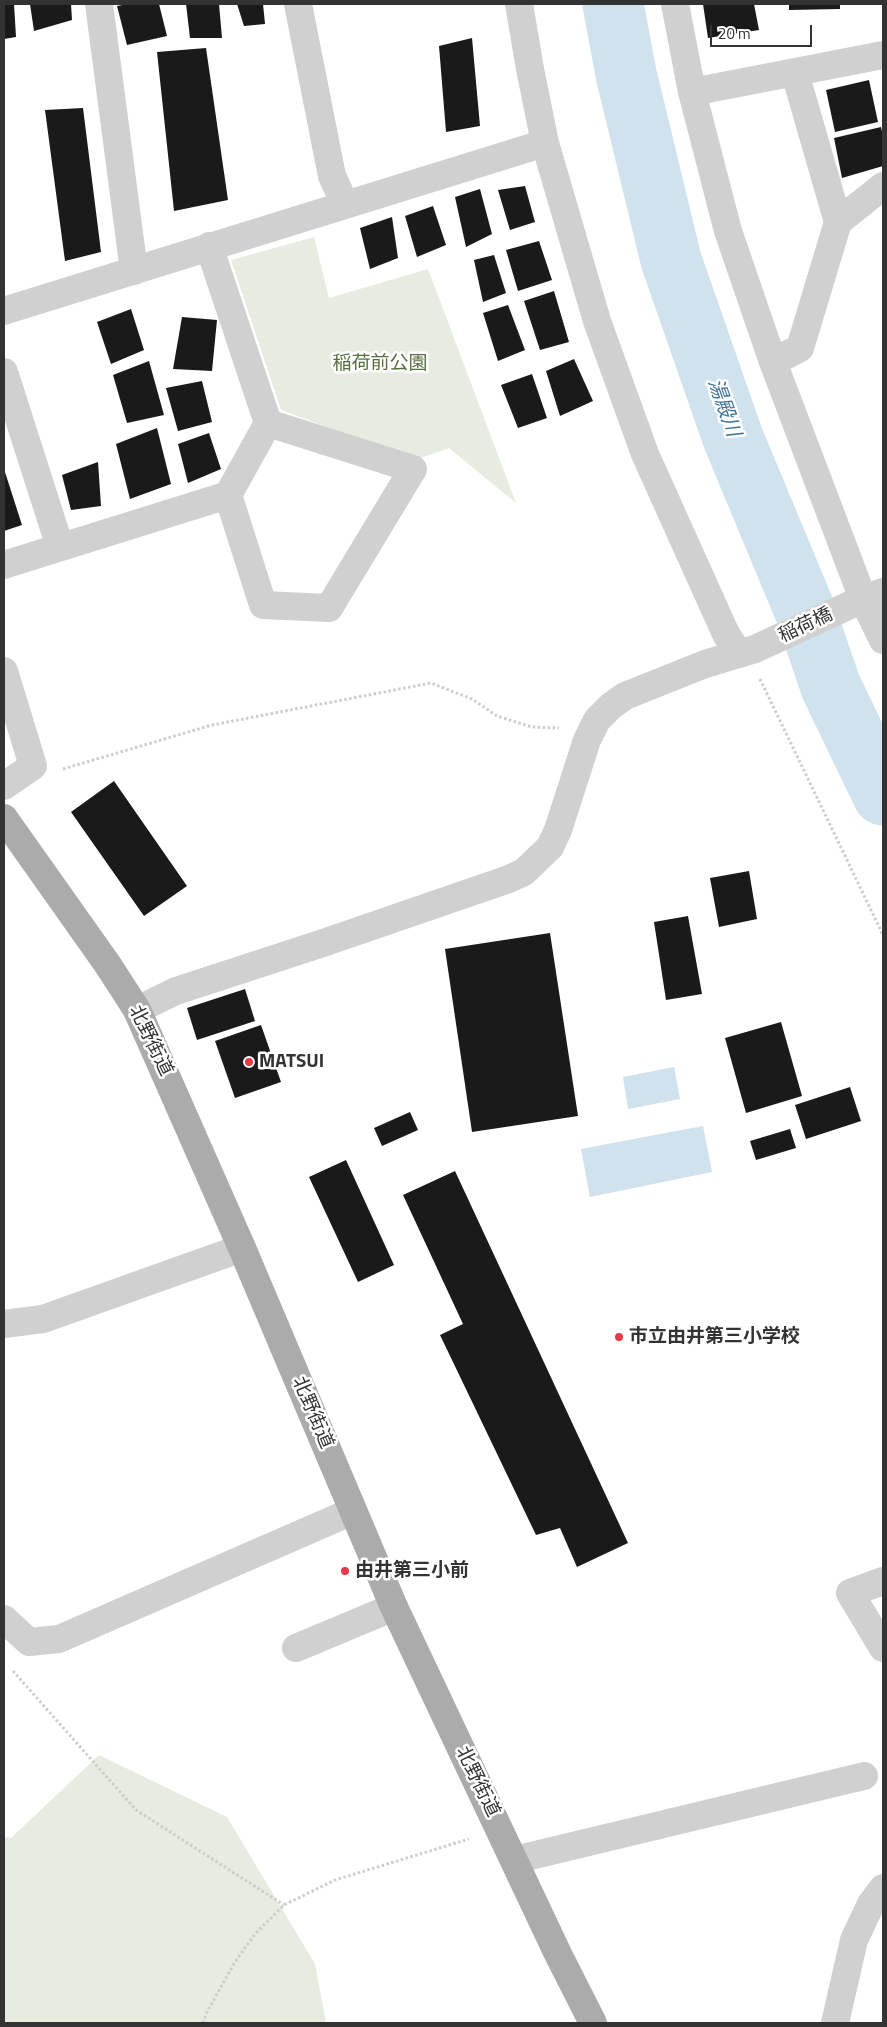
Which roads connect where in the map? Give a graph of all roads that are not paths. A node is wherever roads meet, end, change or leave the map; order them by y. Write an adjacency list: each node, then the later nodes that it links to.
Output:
1 (99, 4): 13 (street)
2 (298, 4): 10 (street)
3 (519, 4): 8 (street)
4 (675, 4): 7 (street)
5 (883, 55): 6 (street)
6 (795, 73): 7 (street); 11 (street)
7 (692, 92): 15 (street)
8 (545, 143): 10 (street); 23 (street)
9 (883, 186): 11 (street)
10 (345, 204): 12 (street)
11 (838, 222): 15 (street)
12 (209, 246): 13 (street); 17 (street)
13 (134, 271): 14 (street)
14 (4, 311)
15 (773, 362): 21 (street)
16 (4, 372): 19 (street)
17 (268, 423): 18 (street); 18 (street)
18 (228, 494): 19 (street)
19 (60, 547): 20 (street)
20 (4, 565)
21 (867, 598): 22 (street); 23 (street, 稲荷橋)
22 (883, 640)
23 (747, 652): 27 (street, 稲荷橋)
24 (4, 671): 25 (street)
25 (4, 786)
26 (4, 818): 27 (main road, 北野街道)
27 (136, 1010): 28 (main road, 北野街道)
28 (242, 1248): 29 (street); 30 (main road, 北野街道)
29 (4, 1324)
30 (353, 1511): 32 (main road, 北野街道); 33 (street)
31 (883, 1581): 35 (street)
32 (394, 1607): 34 (street); 37 (main road, 北野街道)
33 (4, 1619)
34 (296, 1648)
35 (883, 1648)
36 (864, 1776): 37 (street)
37 (514, 1860): 39 (main road, 北野街道)
38 (883, 1888): 40 (street)
39 (594, 2023)
40 (835, 2023)

